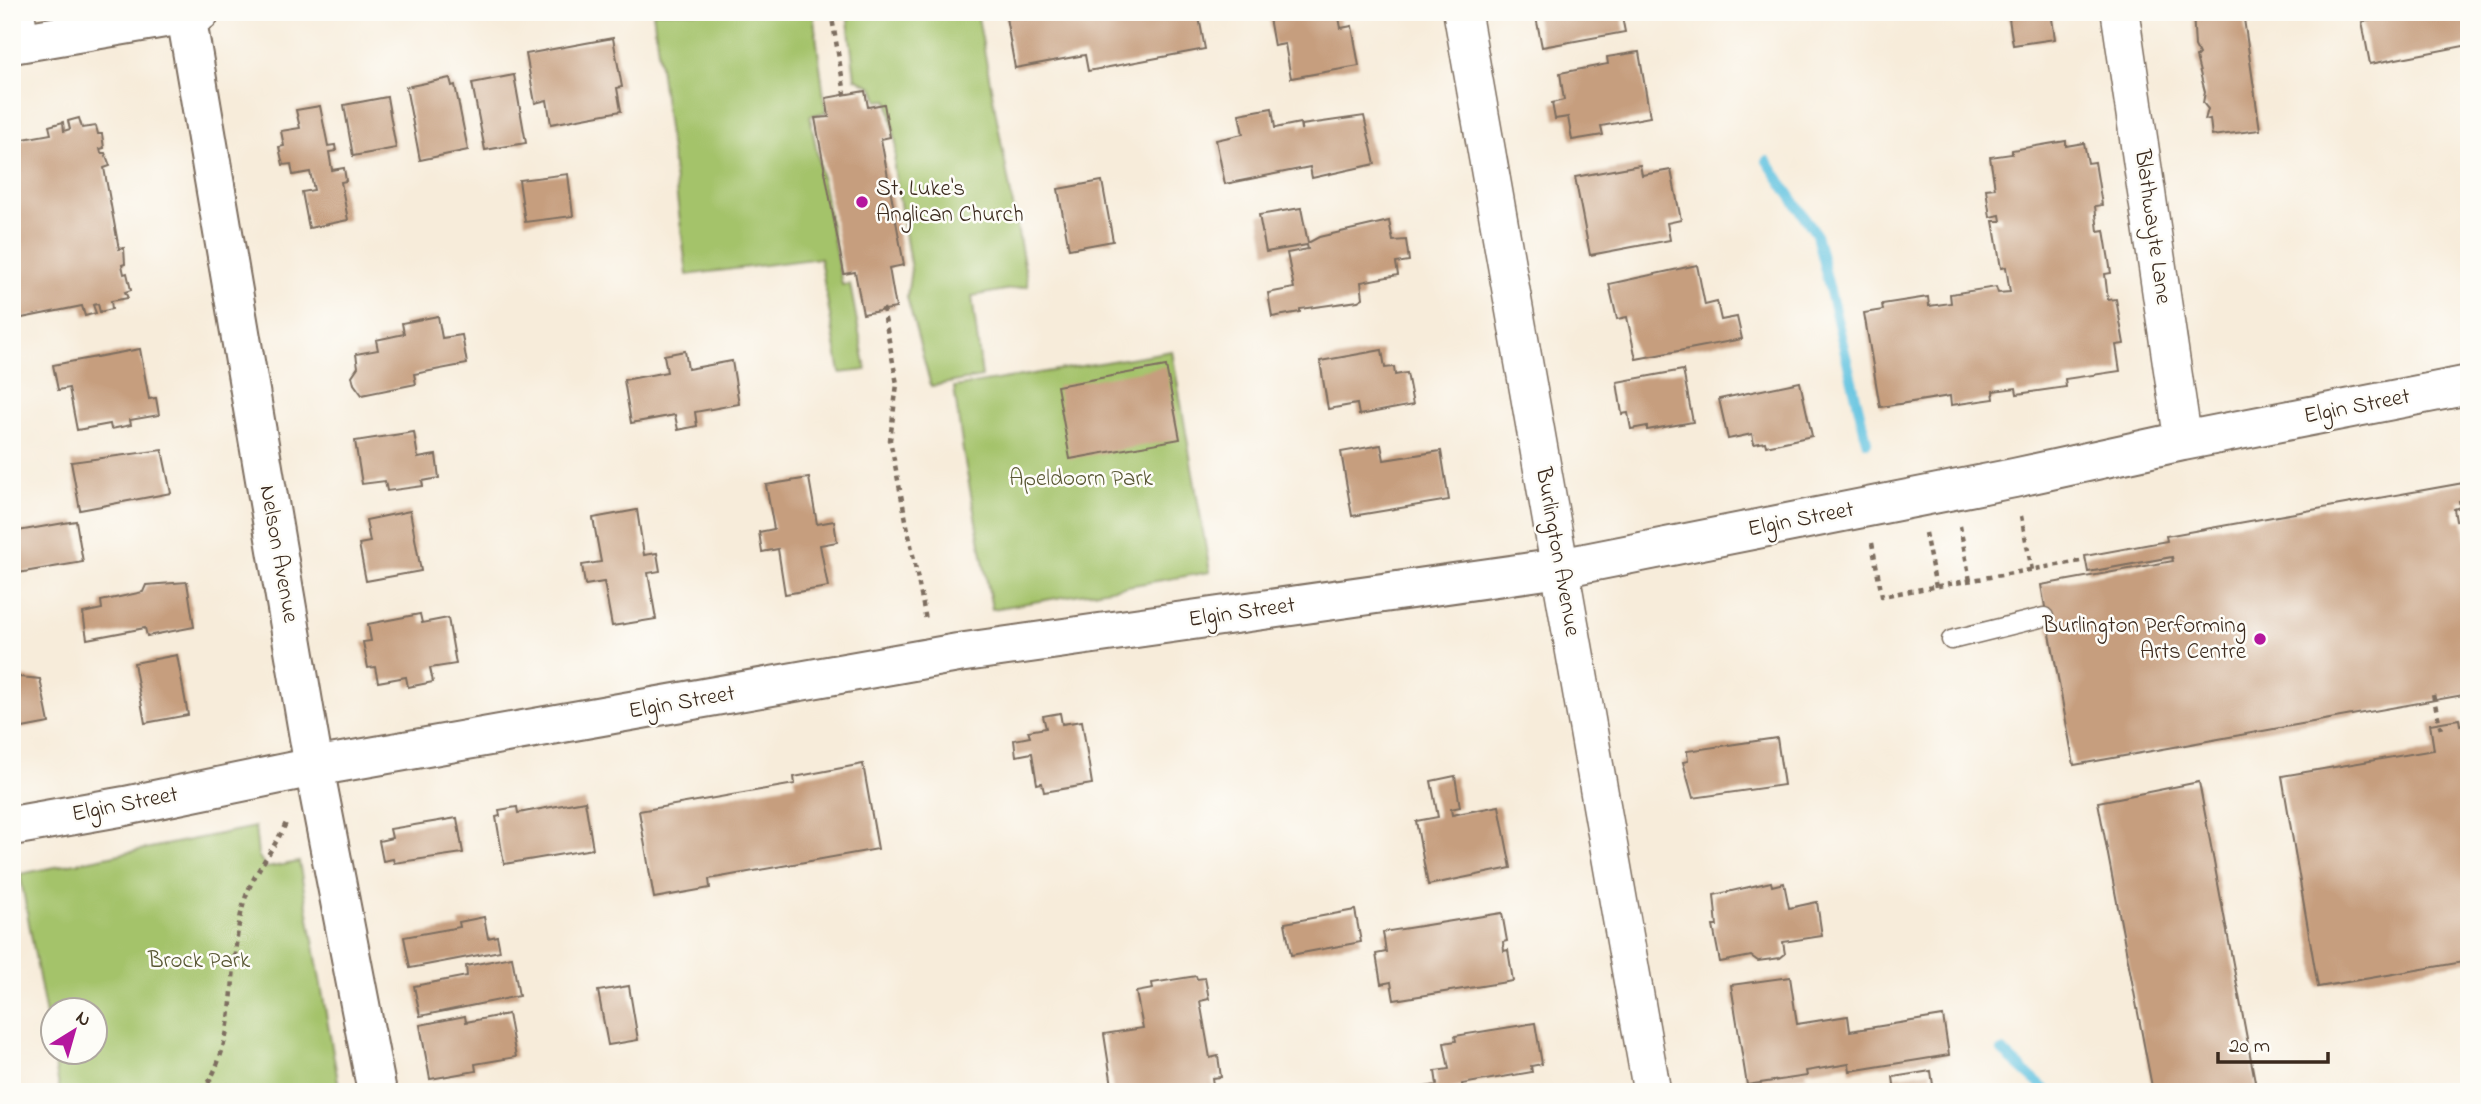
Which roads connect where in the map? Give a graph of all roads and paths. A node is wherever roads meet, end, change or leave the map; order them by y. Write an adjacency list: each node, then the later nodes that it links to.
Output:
1 (831, 12): 6 (path)
2 (1462, 12): 15 (street, Burlington Avenue)
3 (2120, 12): 9 (street, Blathwayte Lane)
4 (193, 14): 5 (street); 24 (street, Nelson Avenue)
5 (22, 32)
6 (845, 94)
7 (883, 308): 21 (path)
8 (2469, 385): 9 (street, Elgin Street)
9 (2183, 441): 10 (street, Elgin Street)
10 (2014, 478): 11 (street, Elgin Street); 16 (path)
11 (1954, 490): 12 (street, Elgin Street); 17 (path)
12 (1917, 498): 13 (street, Elgin Street); 18 (path)
13 (1865, 508): 15 (street, Elgin Street); 18 (path)
14 (2086, 560): 16 (path)
15 (1560, 568): 21 (street, Elgin Street); 28 (street, Burlington Avenue)
16 (2032, 570): 17 (path)
17 (1970, 581): 18 (path)
18 (1936, 587)
19 (2045, 617): 20 (lane)
20 (1951, 640)
21 (934, 659): 24 (street, Elgin Street)
22 (2433, 695): 23 (path)
23 (2441, 730)
24 (312, 767): 25 (street, Elgin Street); 26 (path); 27 (street, Nelson Avenue)
25 (12, 826)
26 (203, 1092)
27 (377, 1092)
28 (1652, 1092)

